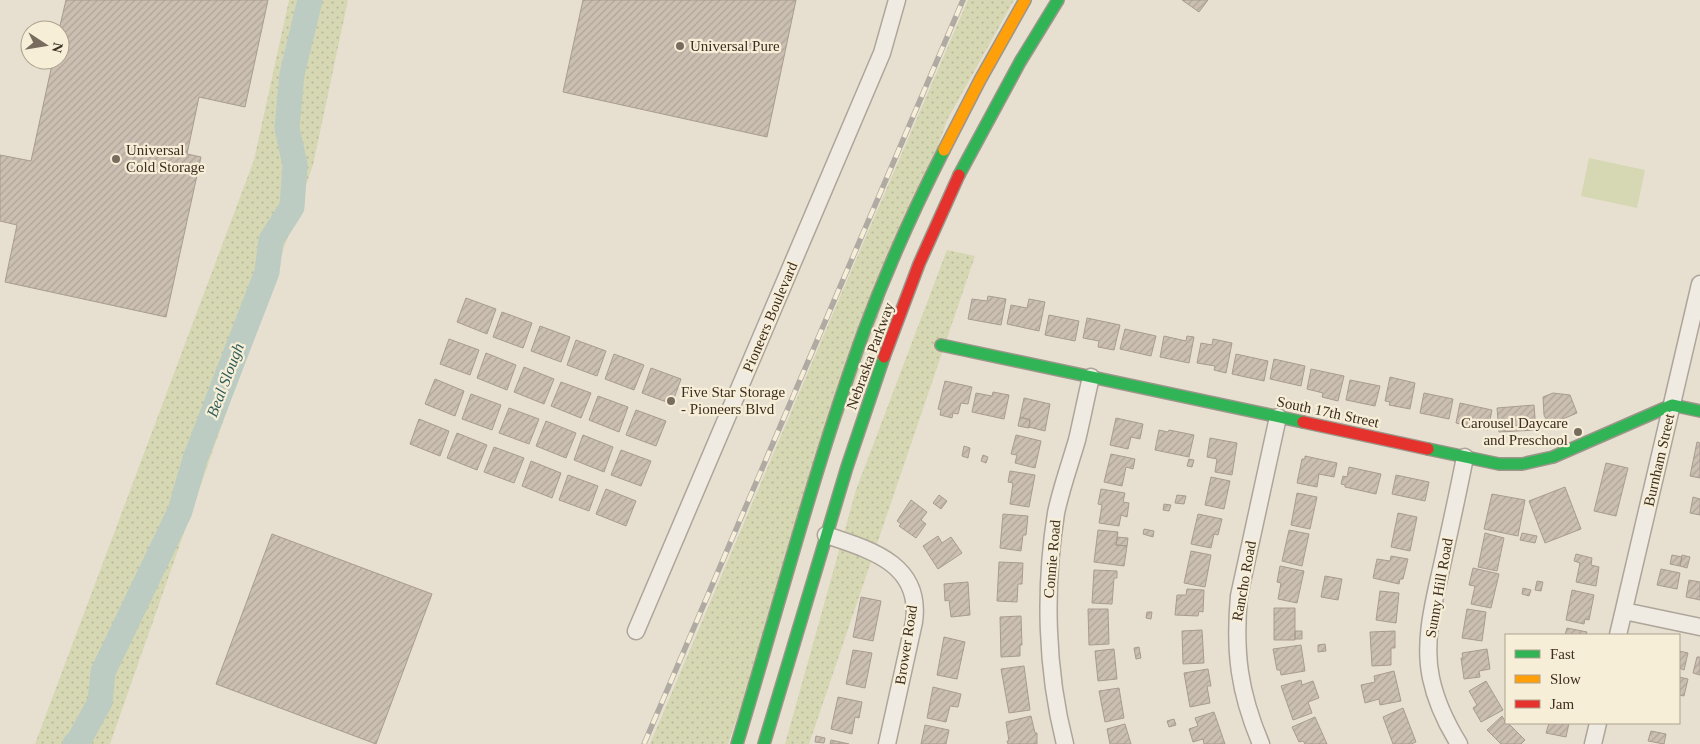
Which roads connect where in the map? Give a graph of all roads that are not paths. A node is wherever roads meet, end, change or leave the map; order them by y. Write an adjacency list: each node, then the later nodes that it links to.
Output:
1 (896, 0): 14 (street, Pioneers Boulevard)
2 (1025, 0): 17 (main road, Nebraska Parkway)
3 (1058, 0): 11 (main road, Nebraska Parkway)
4 (1700, 284): 7 (street, Burnham Street)
5 (941, 345): 6 (main road, South 17th Street)
6 (1090, 377): 9 (main road, South 17th Street); 20 (street, Connie Road)
7 (1672, 405): 8 (main road); 10 (main road, South 17th Street); 12 (street, Burnham Street)
8 (1700, 411)
9 (1278, 416): 10 (main road, South 17th Street); 21 (street, Rancho Road)
10 (1466, 457): 22 (street, Sunny Hill Road)
11 (826, 535): 18 (main road, Nebraska Parkway); 19 (street, Brower Road)
12 (1624, 611): 13 (street); 15 (street, Burnham Street)
13 (1700, 627)
14 (636, 631)
15 (1618, 634)
16 (1598, 724): 23 (street)
17 (737, 744)
18 (764, 744)
19 (887, 744)
20 (1064, 744)
21 (1261, 744)
22 (1459, 744)
23 (1593, 744)

